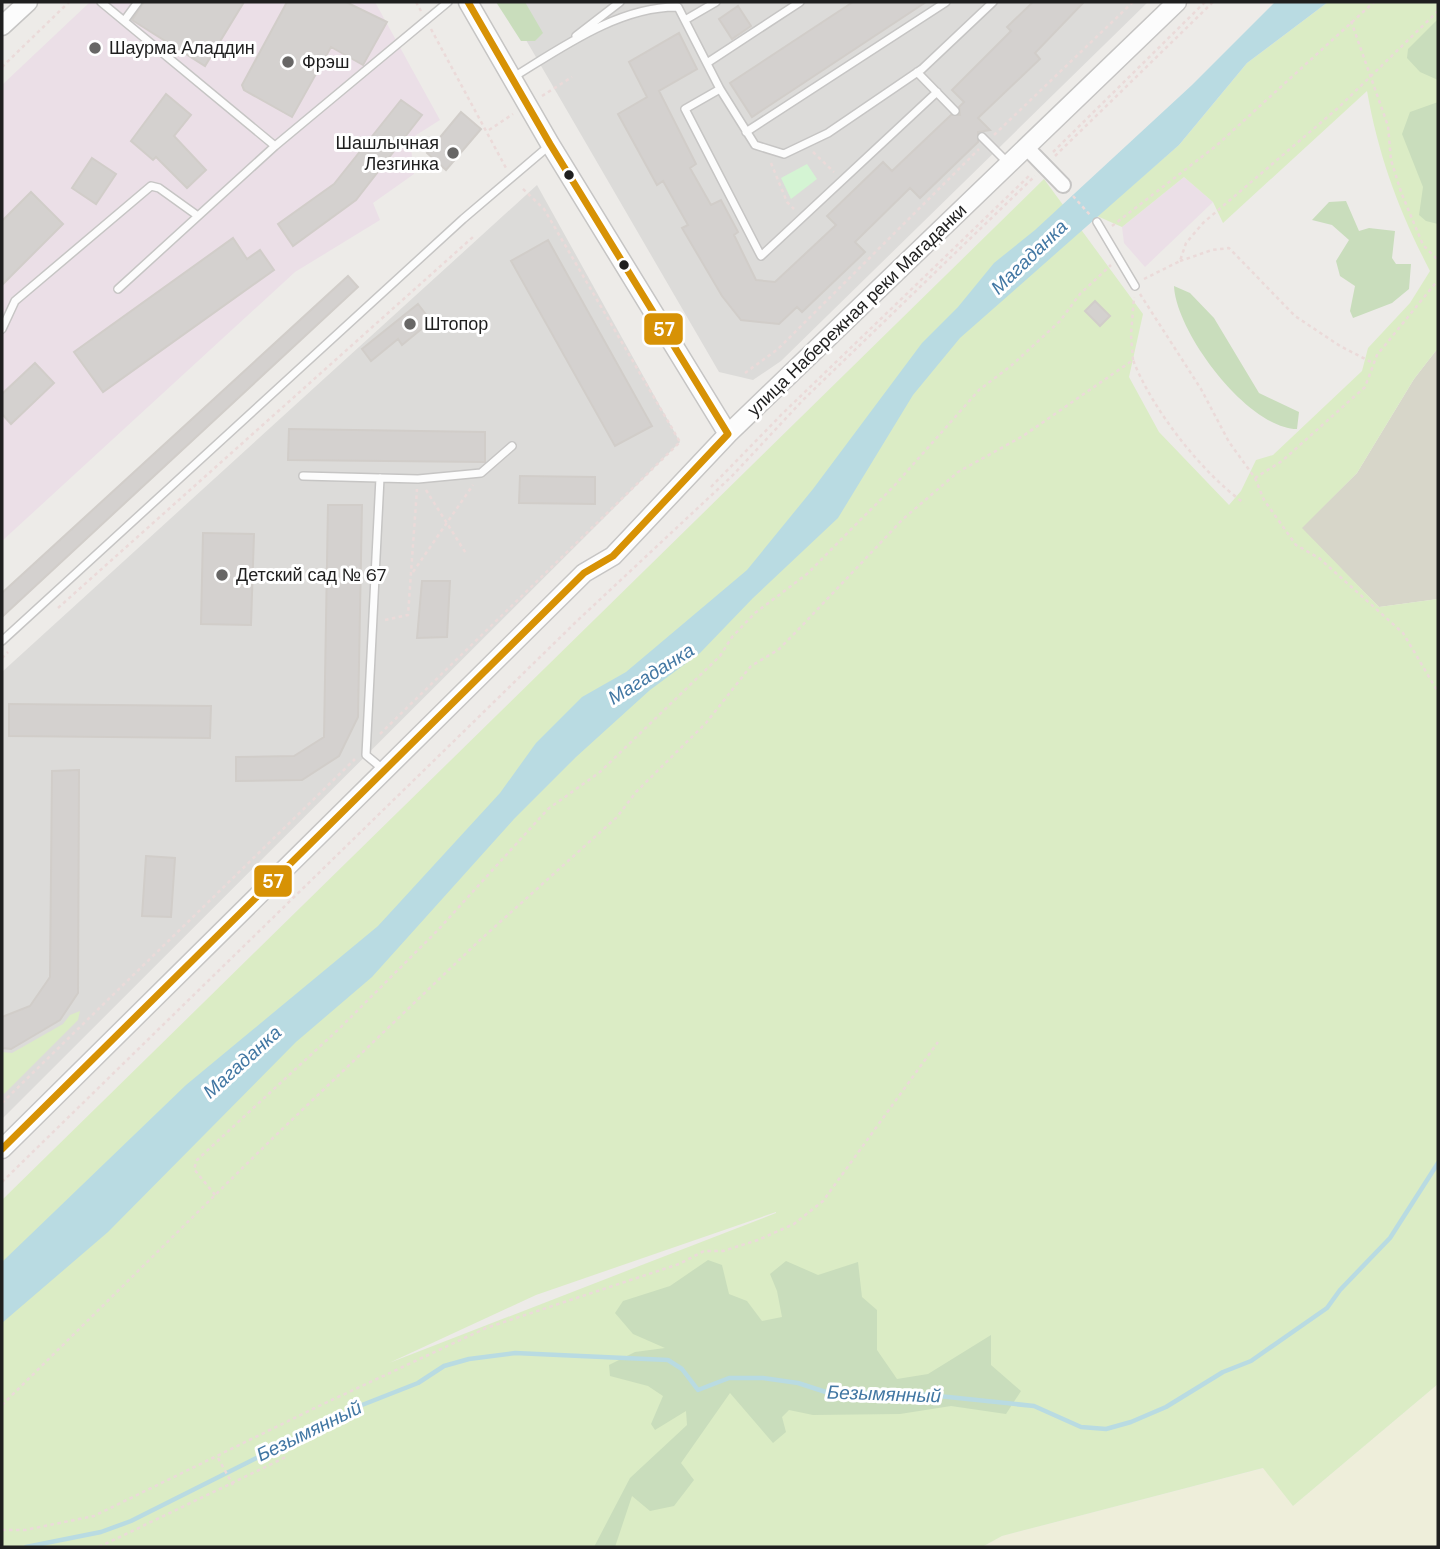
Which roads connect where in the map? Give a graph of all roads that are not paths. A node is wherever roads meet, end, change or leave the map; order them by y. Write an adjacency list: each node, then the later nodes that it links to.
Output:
1 (28, 2): 14 (street)
2 (101, 2): 12 (lane)
3 (138, 2): 12 (lane)
4 (448, 2): 25 (lane)
5 (468, 2): 18 (street)
6 (620, 2): 15 (lane)
7 (716, 2): 13 (lane)
8 (800, 2): 16 (lane)
9 (946, 2): 22 (lane)
10 (993, 2): 17 (lane)
11 (1177, 2): 26 (street, улица Набережная реки Магаданки)
12 (124, 20): 25 (lane)
13 (685, 20): 15 (lane); 16 (lane)
14 (2, 26)
15 (556, 51): 18 (lane)
16 (707, 63): 19 (lane)
17 (917, 72): 20 (lane); 22 (lane)
18 (512, 78): 24 (street)
19 (720, 89): 20 (lane); 22 (lane)
20 (937, 92): 21 (lane)
21 (955, 110)
22 (746, 132)
23 (985, 139): 27 (lane)
24 (550, 144): 34 (street); 38 (lane)
25 (275, 146): 29 (lane)
26 (1026, 147): 27 (street, улица Набережная реки Магаданки); 28 (street)
27 (1009, 164): 34 (street, улица Набережная реки Магаданки)
28 (1063, 185)
29 (198, 216): 32 (lane); 33 (lane)
30 (1097, 222): 31 (lane)
31 (1135, 286)
32 (118, 289)
33 (2, 329)
34 (728, 434): 39 (street, улица Набережная реки Магаданки)
35 (512, 446): 37 (lane)
36 (303, 476): 37 (lane)
37 (380, 478): 39 (lane)
38 (2, 640)
39 (384, 770): 40 (street, улица Набережная реки Магаданки)
40 (2, 1149)

